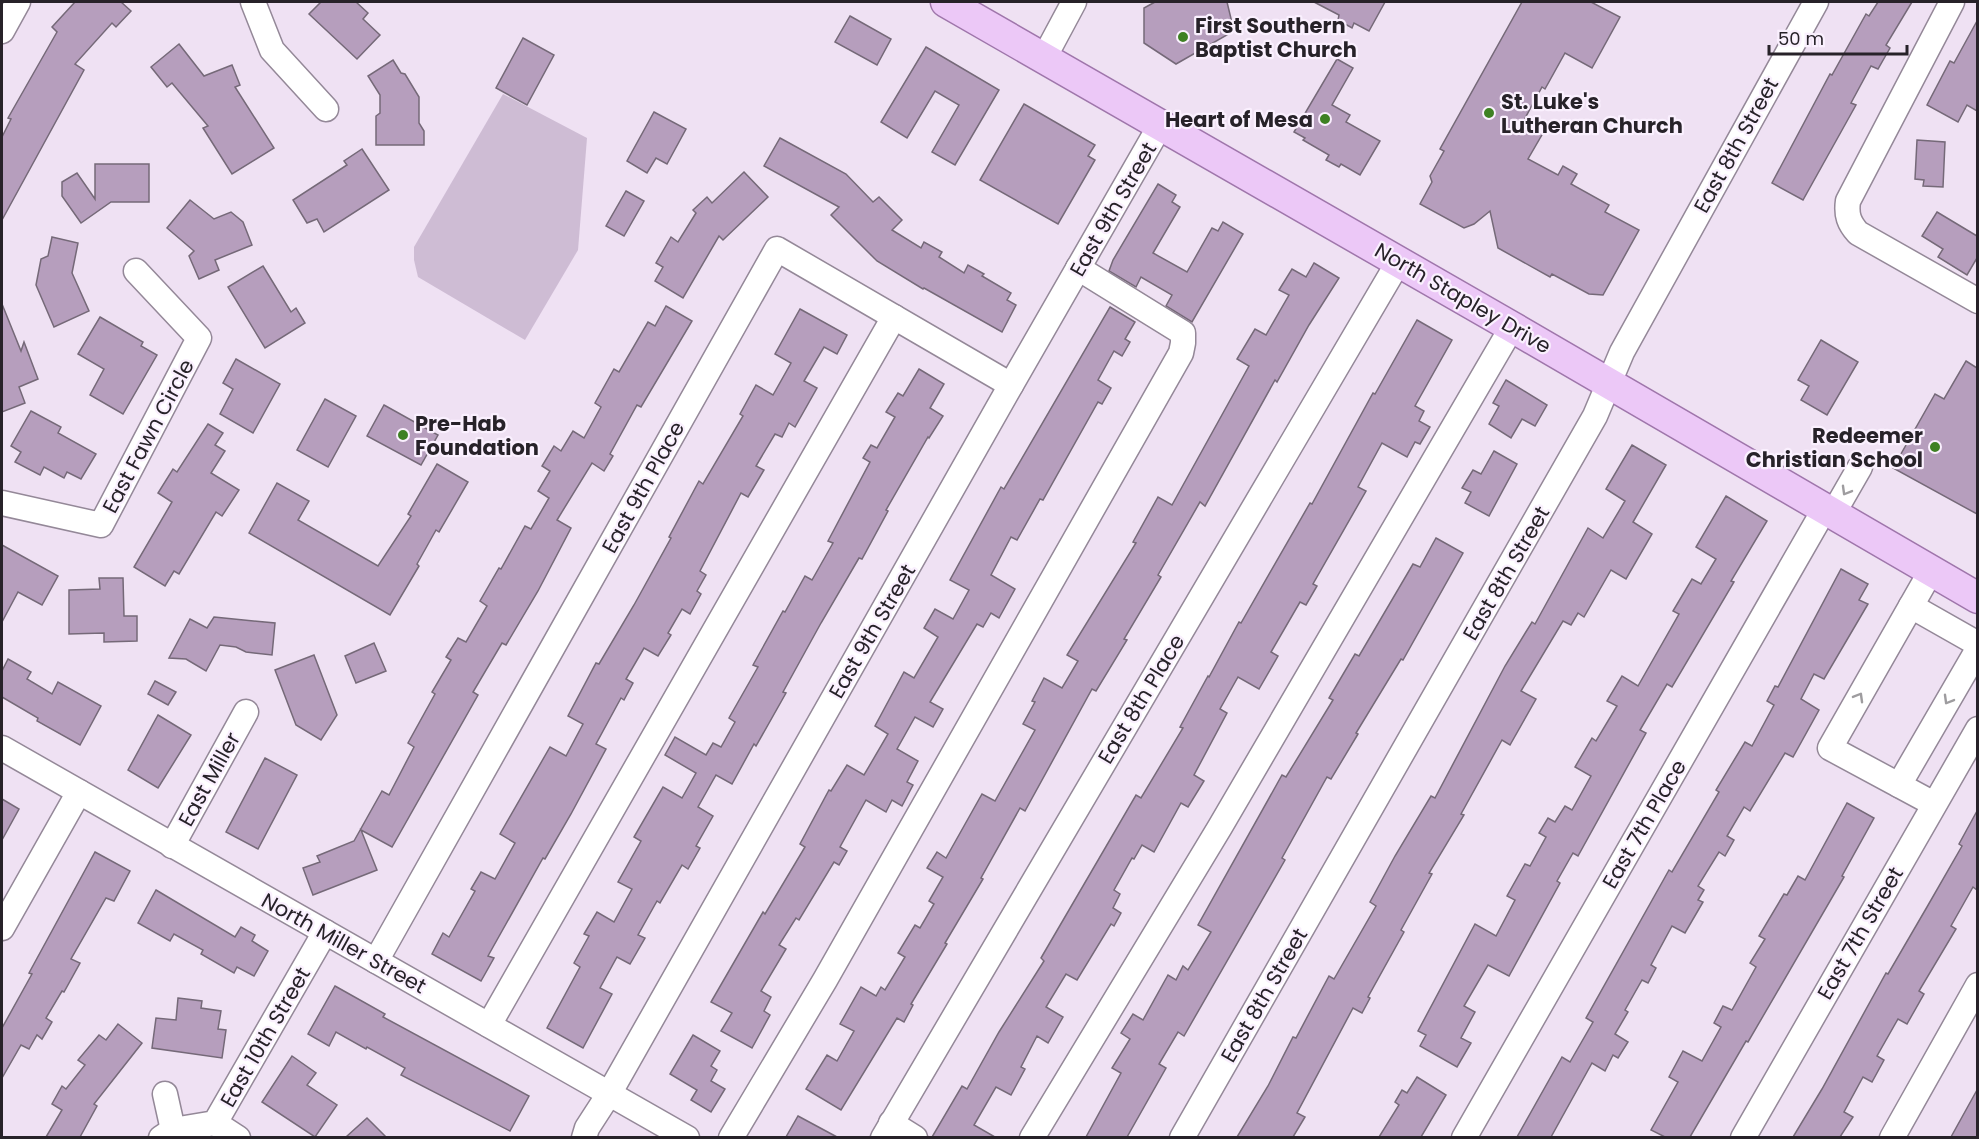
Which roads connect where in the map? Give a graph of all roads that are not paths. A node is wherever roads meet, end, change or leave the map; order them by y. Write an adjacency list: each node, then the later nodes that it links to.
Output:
1 (18, 2): 7 (street)
2 (253, 2): 9 (street)
3 (946, 2): 8 (main road, North Stapley Drive)
4 (1074, 2): 8 (street)
5 (1816, 2): 17 (street, East 8th Street)
6 (1952, 2): 14 (street)
7 (2, 31)
8 (1044, 58): 10 (main road, North Stapley Drive)
9 (326, 109)
10 (1161, 124): 11 (main road, North Stapley Drive); 12 (street, East 9th Street)
11 (1399, 261): 16 (main road, North Stapley Drive); 42 (street, East 8th Place)
12 (1078, 268): 18 (street, East 9th Street); 47 (street)
13 (136, 271): 20 (street, East Fawn Circle)
14 (1977, 301)
15 (894, 317): 18 (street, East 9th Place); 36 (street, East 9th Place); 38 (street)
16 (1512, 327): 17 (main road, North Stapley Drive); 49 (street)
17 (1610, 384): 21 (main road, North Stapley Drive); 50 (street, East 8th Street)
18 (1011, 385): 40 (street, East 9th Street)
19 (1860, 467): 21 (street, East 7th Place, one-way to 21)
20 (2, 503)
21 (1828, 512): 22 (main road, North Stapley Drive); 51 (street, East 7th Place)
22 (1931, 572): 23 (main road, North Stapley Drive); 24 (street)
23 (1977, 598)
24 (1911, 606): 25 (street); 30 (street, one-way to 24)
25 (1977, 644)
26 (1977, 649): 30 (street, one-way to 30)
27 (246, 712): 33 (street, East Miller)
28 (1977, 729): 32 (street, East 7th Street)
29 (2, 748): 31 (street, North Miller Street)
30 (1899, 785): 32 (street)
31 (79, 792): 33 (street, North Miller Street); 34 (street)
32 (1934, 804): 52 (street, East 7th Street)
33 (172, 846): 35 (street, North Miller Street)
34 (2, 928)
35 (325, 932): 36 (street, North Miller Street); 41 (street, East 10th Street)
36 (376, 961): 38 (street, North Miller Street)
37 (1977, 985): 53 (street)
38 (489, 1025): 40 (street, North Miller Street)
39 (165, 1094): 43 (street)
40 (609, 1094): 45 (street, East 9th Street); 46 (street, North Miller Street)
41 (215, 1123): 43 (street, East 10th Street); 44 (street)
42 (887, 1130): 48 (street)
43 (167, 1134)
44 (238, 1137)
45 (584, 1137)
46 (687, 1137)
47 (731, 1137)
48 (915, 1137)
49 (1032, 1137)
50 (1182, 1137)
51 (1464, 1137)
52 (1743, 1137)
53 (1892, 1137)

